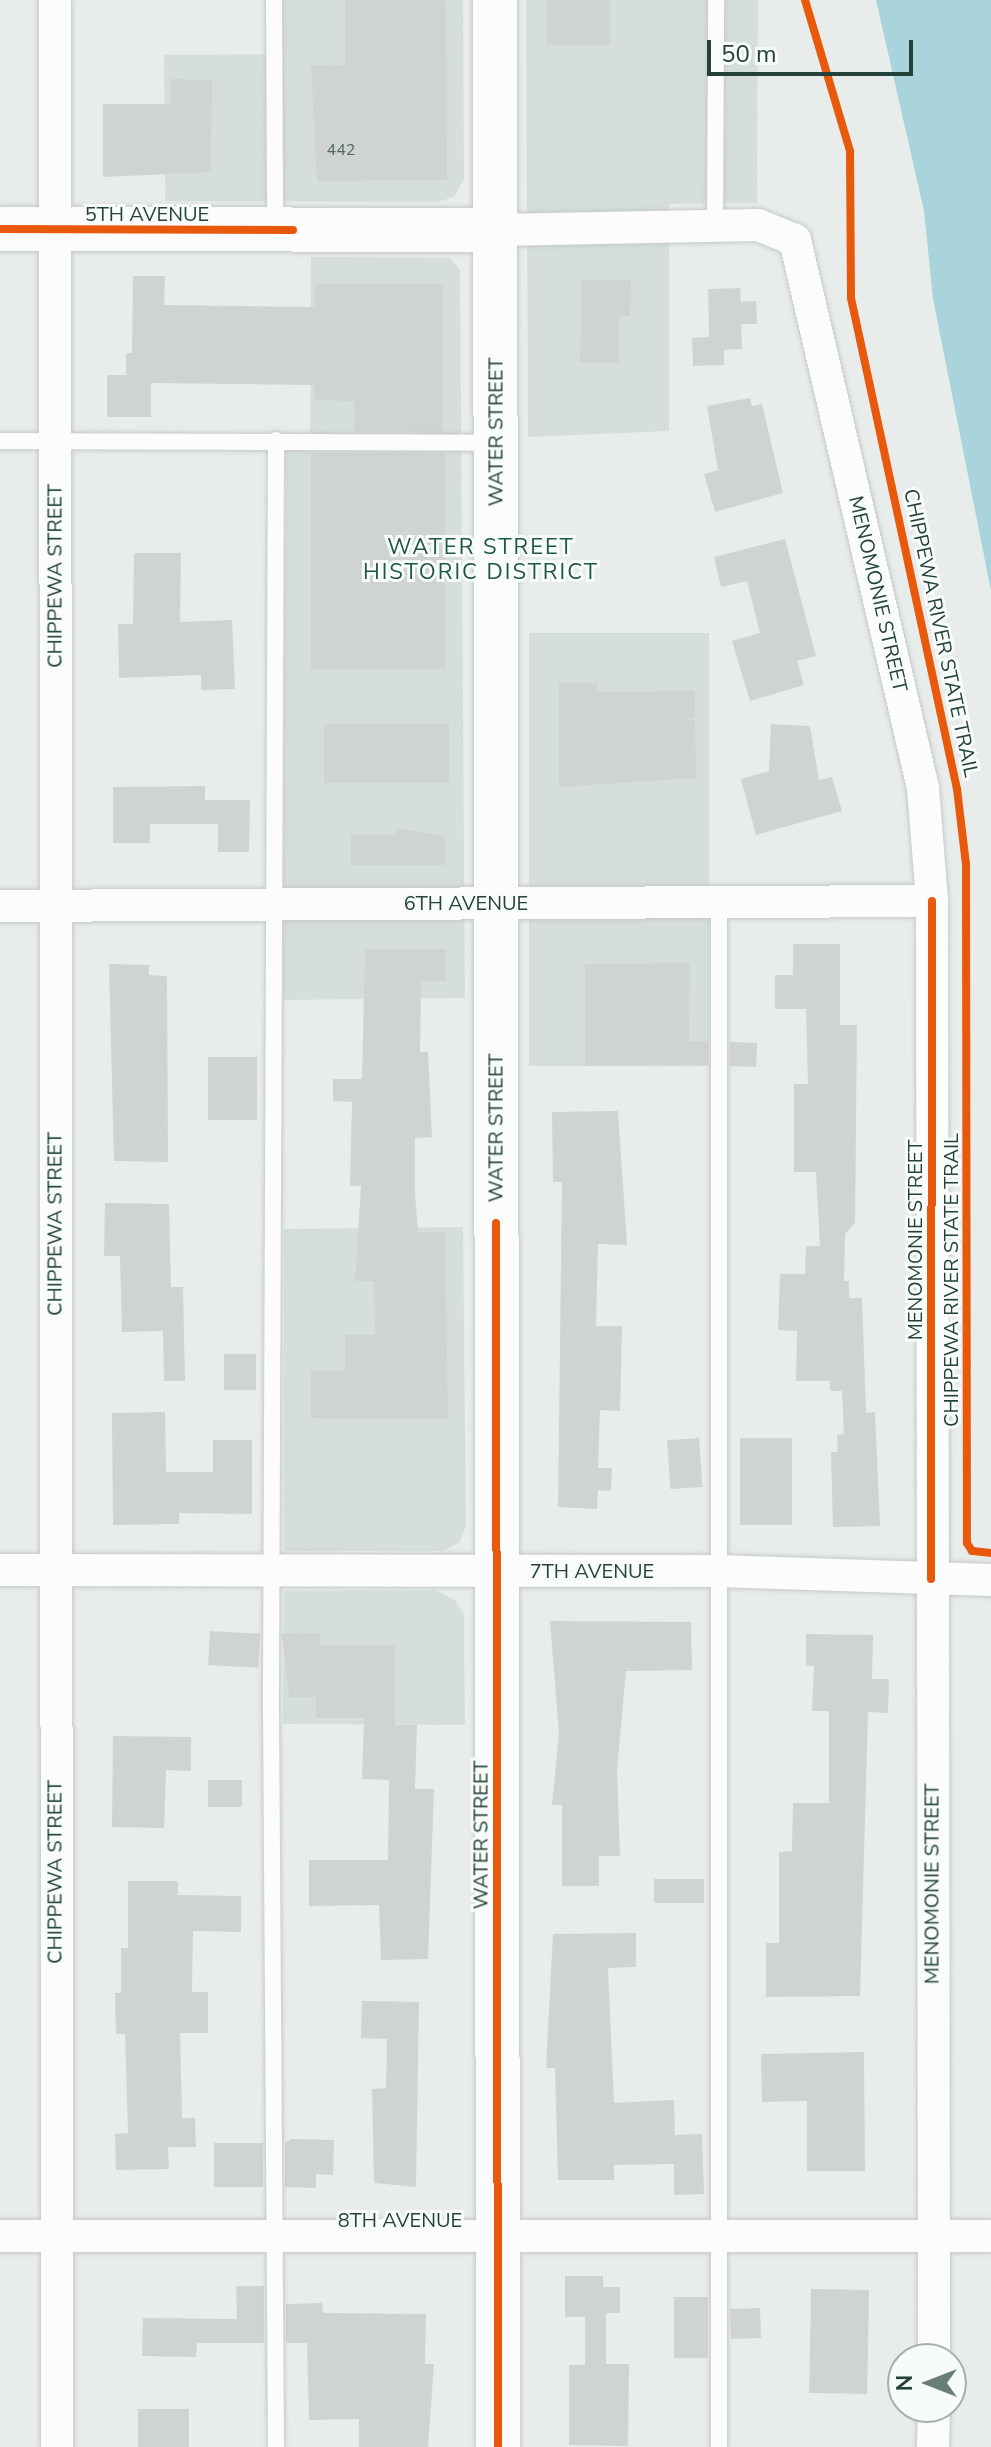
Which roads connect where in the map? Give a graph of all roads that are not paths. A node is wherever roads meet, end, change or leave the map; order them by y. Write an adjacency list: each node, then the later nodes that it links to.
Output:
1 (55, 0): 7 (street, CHIPPEWA STREET)
2 (274, 0): 8 (lane)
3 (495, 0): 9 (main road, WATER STREET)
4 (716, 0): 5 (lane)
5 (715, 226): 9 (street, 5TH AVENUE); 10 (street, 5TH AVENUE)
6 (0, 229): 7 (main road, 5TH AVENUE)
7 (56, 229): 8 (main road, 5TH AVENUE); 13 (street, CHIPPEWA STREET)
8 (275, 230): 9 (main road, 5TH AVENUE)
9 (495, 230): 14 (main road, WATER STREET)
10 (783, 231): 15 (street, MENOMONIE STREET)
11 (276, 440): 13 (lane); 14 (lane); 16 (lane)
12 (0, 441): 13 (lane)
13 (56, 441): 20 (street, CHIPPEWA STREET)
14 (496, 443): 17 (main road, WATER STREET)
15 (932, 901): 18 (street, 6TH AVENUE); 26 (street, MENOMONIE STREET)
16 (276, 902): 17 (street, 6TH AVENUE); 20 (street, 6TH AVENUE); 21 (lane)
17 (496, 902): 18 (street, 6TH AVENUE); 23 (main road, WATER STREET)
18 (719, 902): 25 (lane)
19 (0, 906): 20 (street, 6TH AVENUE)
20 (55, 907): 24 (street, CHIPPEWA STREET)
21 (272, 1569): 23 (street, 7TH AVENUE); 24 (street, 7TH AVENUE); 30 (lane)
22 (0, 1570): 24 (street, 7TH AVENUE)
23 (497, 1570): 25 (street, 7TH AVENUE); 31 (main road, WATER STREET)
24 (55, 1571): 29 (street, CHIPPEWA STREET)
25 (717, 1571): 26 (street, 7TH AVENUE); 32 (lane)
26 (931, 1579): 27 (street, 7TH AVENUE); 33 (street, MENOMONIE STREET)
27 (991, 1580)
28 (0, 2236): 29 (street, 8TH AVENUE)
29 (56, 2236): 30 (street, 8TH AVENUE); 37 (street, CHIPPEWA STREET)
30 (277, 2236): 31 (street, 8TH AVENUE); 38 (lane)
31 (498, 2236): 32 (street, 8TH AVENUE); 39 (main road, WATER STREET)
32 (720, 2236): 33 (street, 8TH AVENUE); 40 (lane)
33 (934, 2236): 34 (street, 8TH AVENUE); 35 (street, MENOMONIE STREET)
34 (991, 2236)
35 (934, 2343)
36 (934, 2423): 41 (street)
37 (57, 2447)
38 (276, 2447)
39 (498, 2447)
40 (719, 2447)
41 (933, 2447)

